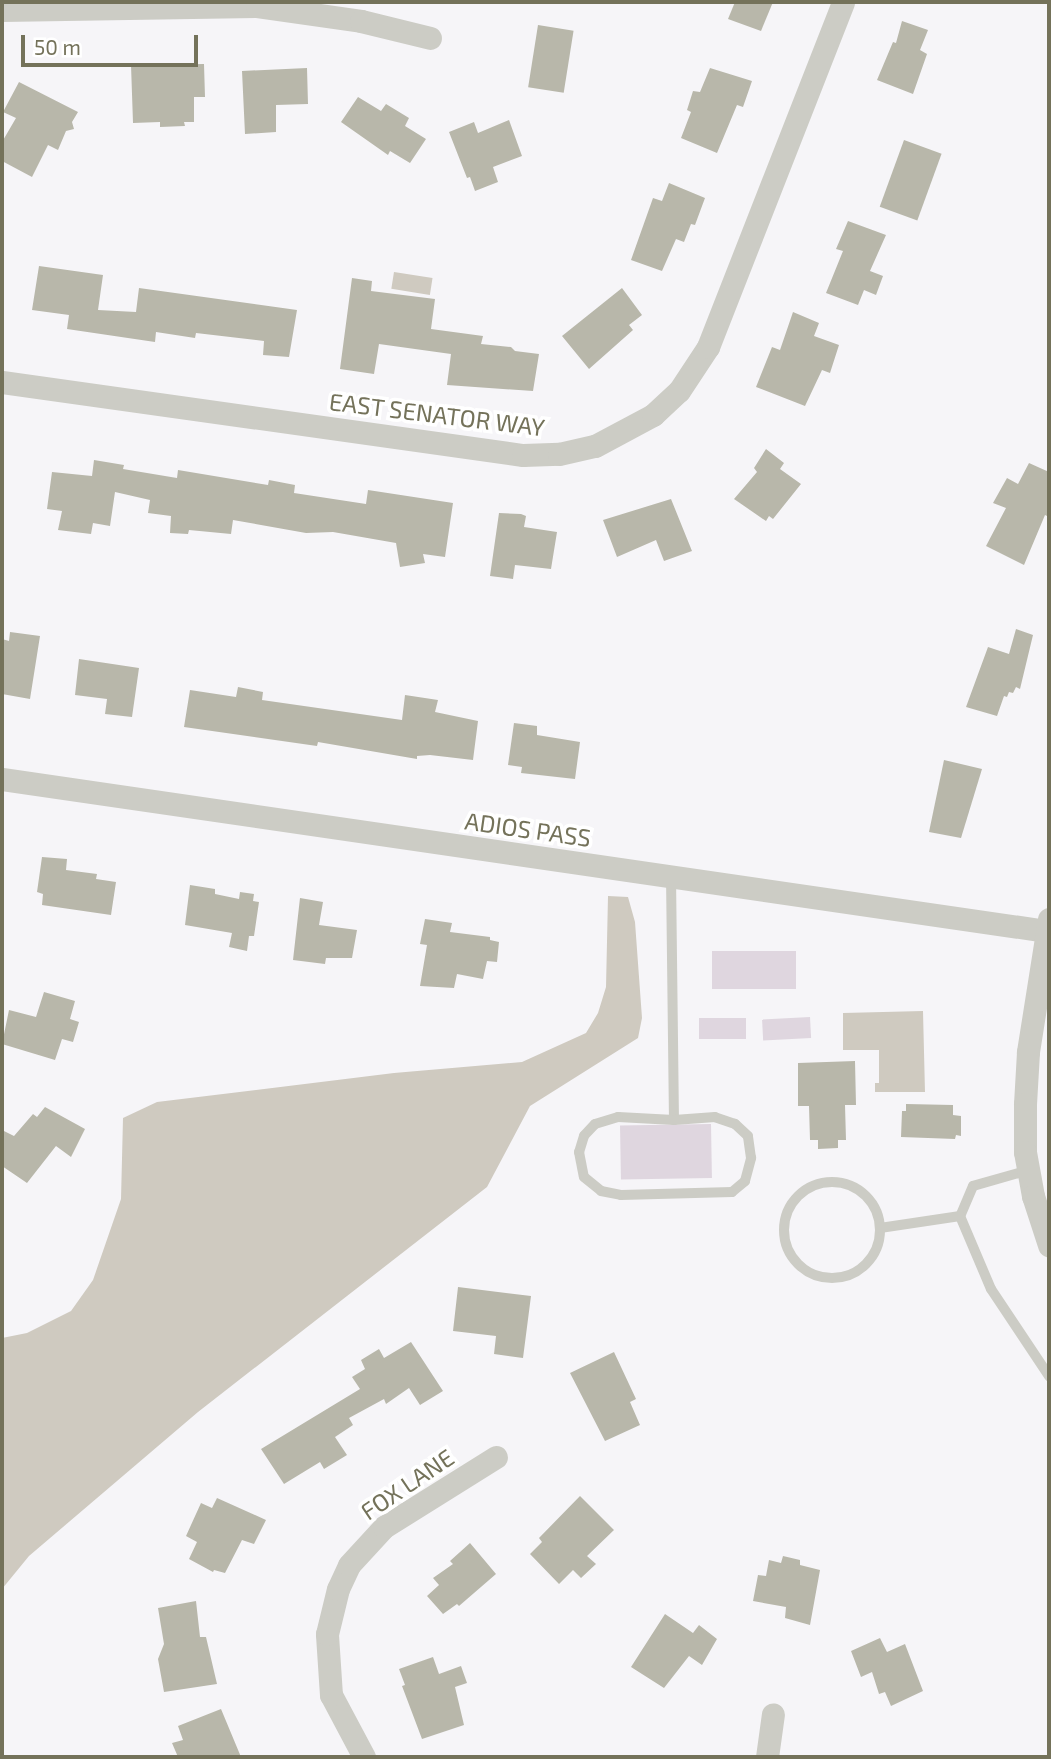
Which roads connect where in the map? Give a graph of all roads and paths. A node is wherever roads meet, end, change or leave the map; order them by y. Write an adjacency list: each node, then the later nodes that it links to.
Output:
1 (844, 2): 4 (street, EAST SENATOR WAY)
2 (2, 10): 3 (street)
3 (430, 38)
4 (2, 382)
5 (2, 779): 6 (street, ADIOS PASS)
6 (671, 876): 7 (street, ADIOS PASS); 8 (lane)
7 (1048, 925): 9 (street)
8 (674, 1120): 8 (lane)
9 (1028, 1170): 10 (lane); 12 (street)
10 (960, 1216): 11 (lane); 13 (lane)
11 (880, 1228): 11 (lane)
12 (1049, 1245)
13 (1049, 1376)
14 (496, 1457): 16 (street, FOX LANE)
15 (773, 1714): 17 (street)
16 (365, 1757)
17 (767, 1757)

